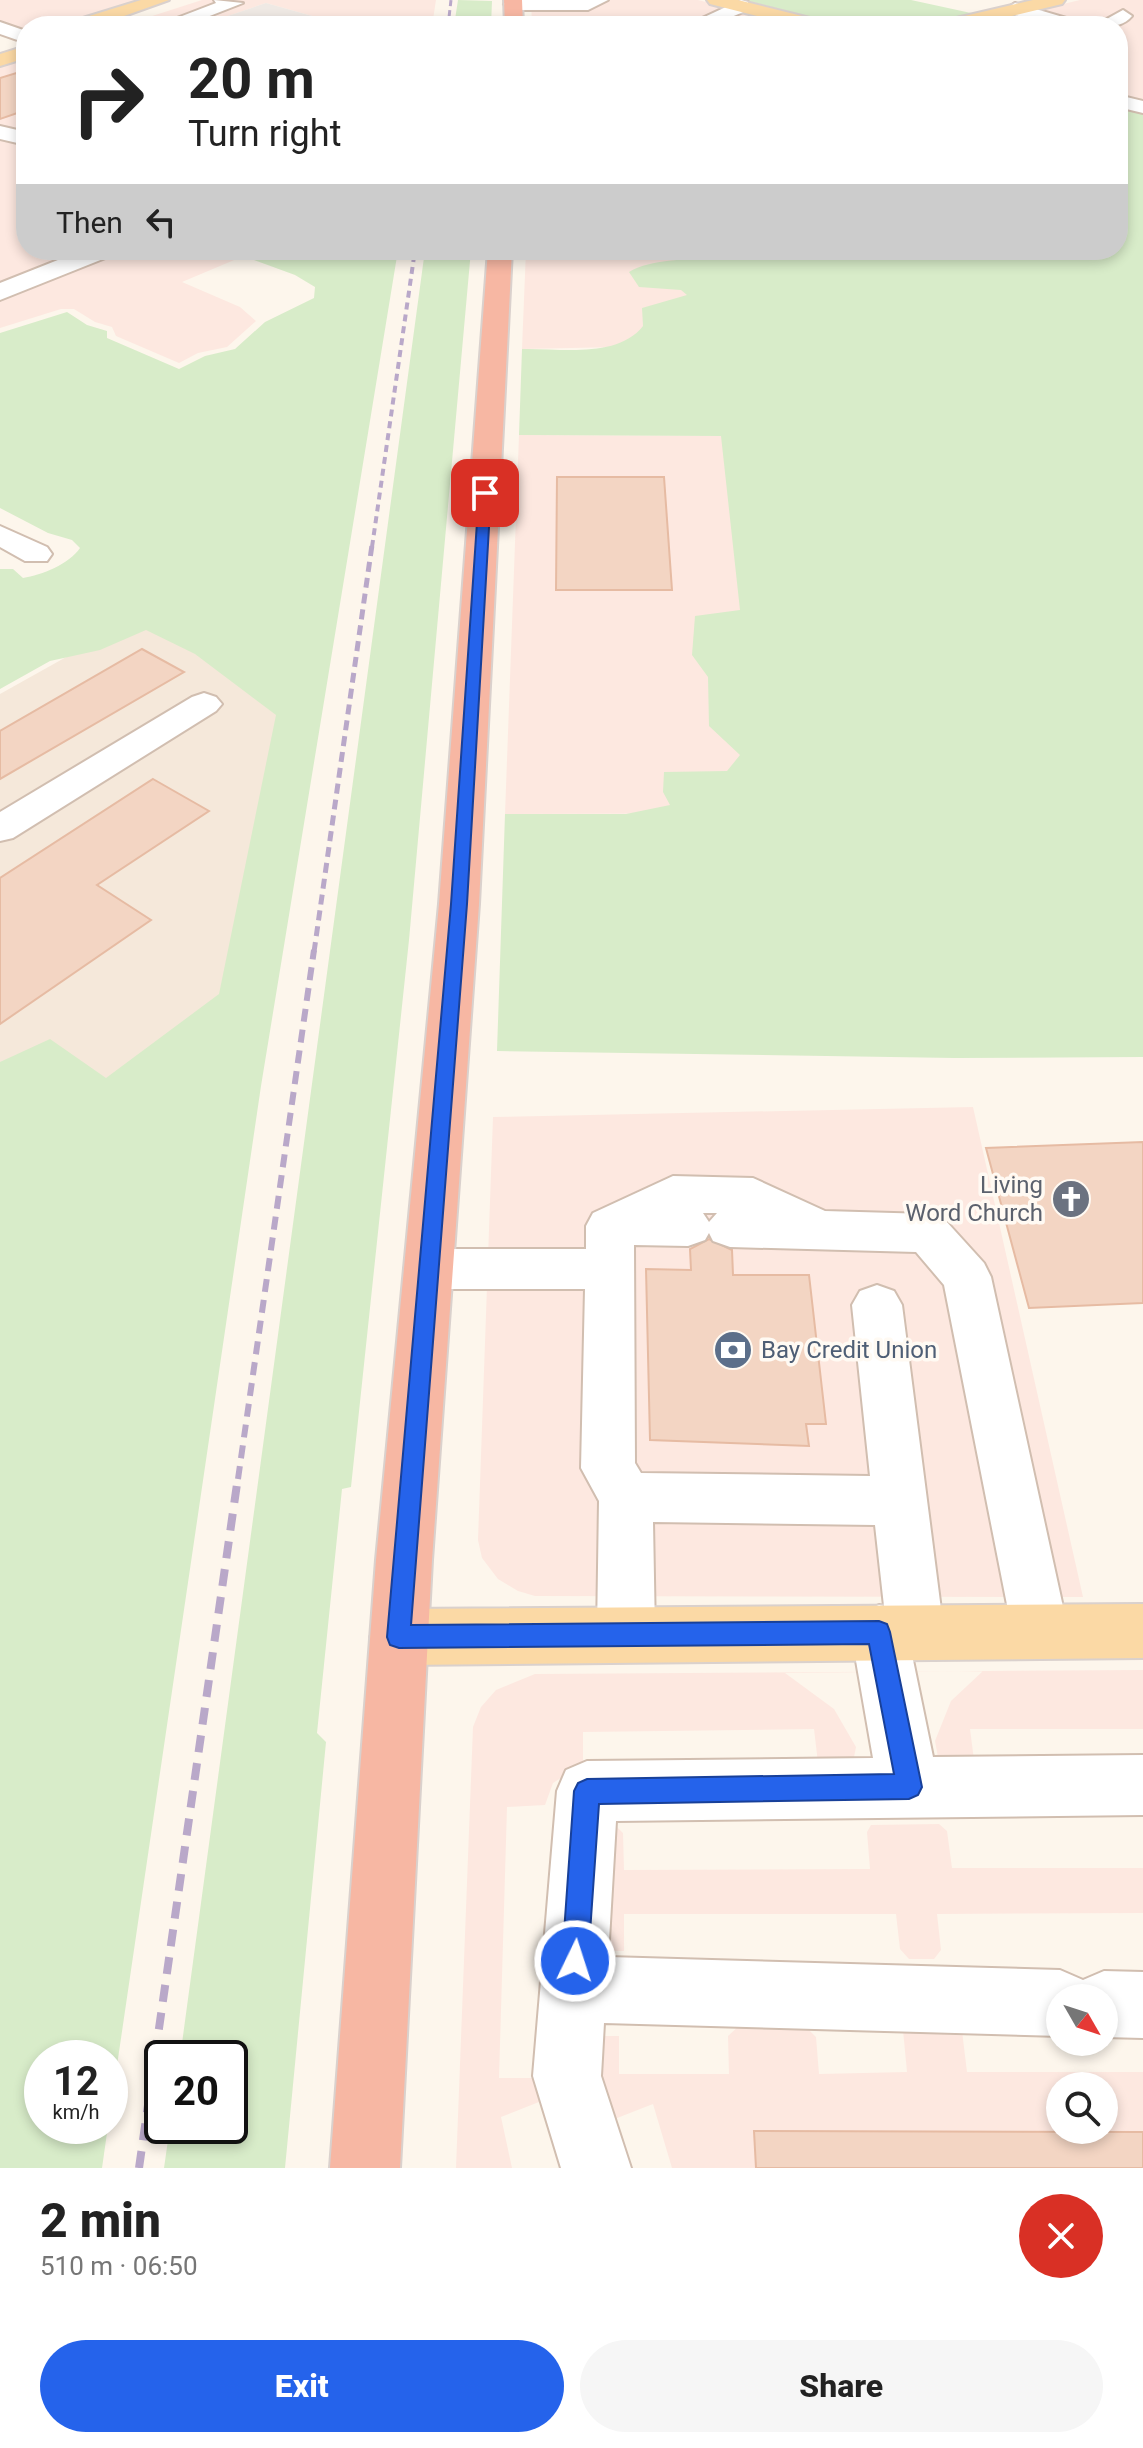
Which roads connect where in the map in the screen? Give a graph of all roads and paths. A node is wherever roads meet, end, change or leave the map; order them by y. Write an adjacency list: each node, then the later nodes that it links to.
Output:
1 (160, 0): 12 (main road)
2 (190, 0): 13 (main road)
3 (223, 0): 14 (street)
4 (599, 0): 11 (street)
5 (716, 0): 8 (main road)
6 (1056, 0): 9 (main road)
7 (551, 2): 10 (street); 11 (street)
8 (741, 6): 15 (street); 16 (main road)
9 (1015, 9): 17 (main road); 18 (street)
10 (513, 13): 11 (street)
11 (577, 13)
12 (109, 16)
13 (145, 16)
14 (195, 16)
15 (723, 16)
16 (780, 16)
17 (991, 16)
18 (1039, 16)
19 (79, 260): 21 (street)
20 (499, 260): 26 (highway)
21 (0, 292)
22 (204, 704): 23 (street)
23 (0, 829)
24 (822, 1231): 25 (street); 25 (street); 30 (street)
25 (608, 1248): 26 (street); 28 (street)
26 (428, 1269): 34 (highway)
27 (877, 1305): 29 (street)
28 (626, 1497): 29 (street); 32 (street)
29 (900, 1501): 33 (street)
30 (1040, 1630): 31 (main road); 33 (main road)
31 (1143, 1631)
32 (626, 1633): 33 (main road); 34 (main road)
33 (897, 1633): 36 (street)
34 (399, 1637): 37 (highway)
35 (1143, 1785): 36 (street)
36 (909, 1787): 38 (street)
37 (383, 1888): 42 (highway); 43 (highway)
38 (573, 1989): 39 (street); 44 (street)
39 (1046, 2003)
40 (1118, 2004): 41 (street)
41 (1143, 2005)
42 (374, 2020)
43 (365, 2168)
44 (596, 2168)

